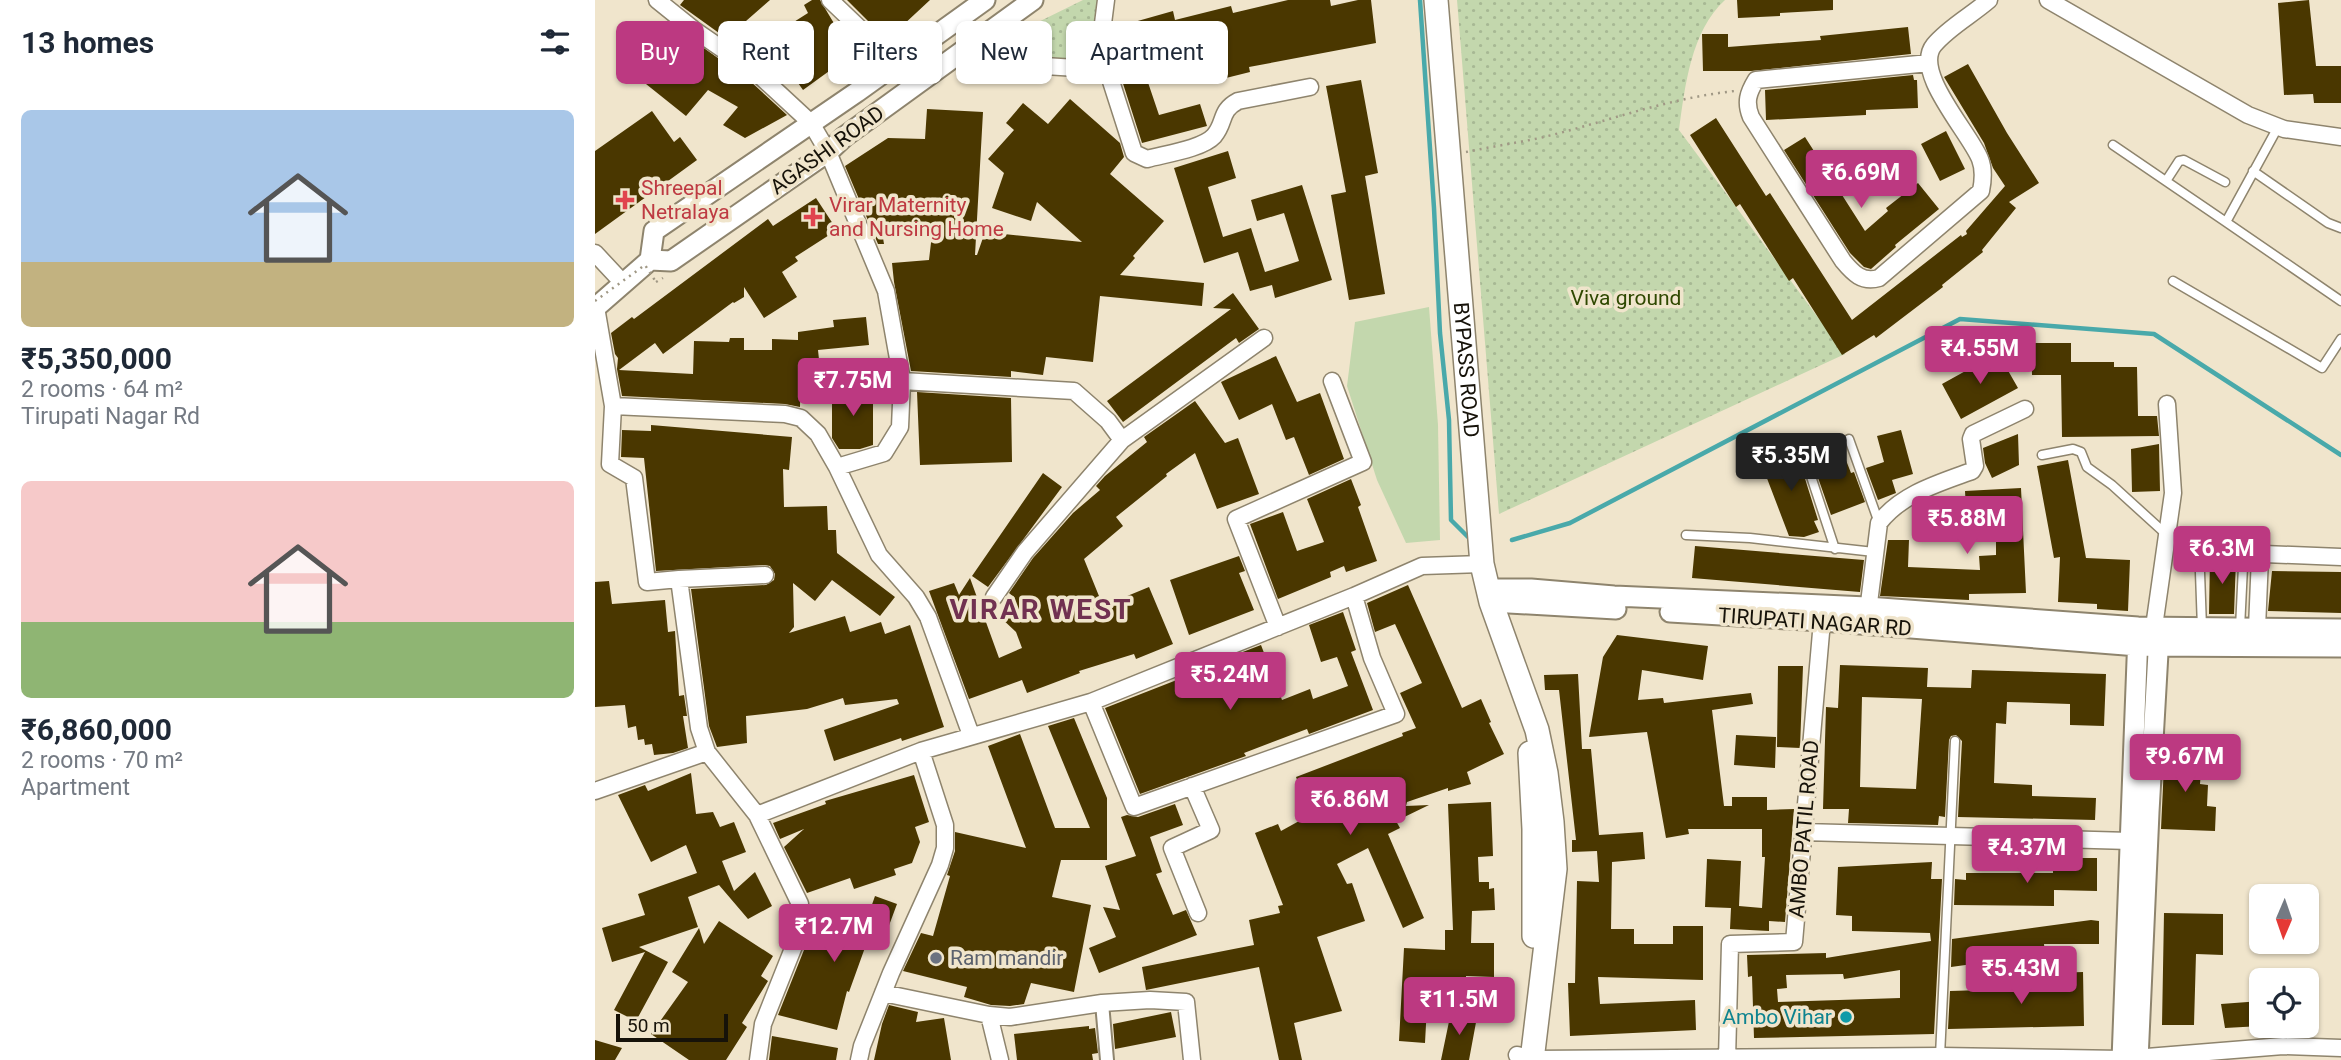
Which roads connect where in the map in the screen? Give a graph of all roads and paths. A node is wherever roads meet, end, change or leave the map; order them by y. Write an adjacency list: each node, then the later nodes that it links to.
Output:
1 (657, 0): 20 (street)
2 (830, 0): 9 (street)
3 (984, 0): 10 (street); 13 (street, AGASHI ROAD)
4 (1033, 0): 11 (street, AGASHI ROAD)
5 (1106, 0): 12 (street)
6 (1436, 0): 25 (main road, BYPASS ROAD)
7 (1989, 0): 15 (street)
8 (2048, 0): 21 (street)
9 (852, 21)
10 (1001, 21)
11 (1003, 21)
12 (1103, 21)
13 (942, 30)
14 (956, 55): 24 (street, AGASHI ROAD)
15 (1929, 63): 19 (street); 19 (street)
16 (866, 84): 20 (street, AGASHI ROAD)
17 (1113, 84): 18 (street)
18 (1310, 88)
19 (1750, 90): 25 (path)
20 (811, 123): 24 (street); 32 (street, AGASHI ROAD)
21 (2277, 127): 22 (street); 26 (lane)
22 (2341, 137)
23 (2113, 145): 27 (lane)
24 (828, 152): 32 (street, AGASHI ROAD); 40 (street)
25 (1448, 156): 56 (main road, BYPASS ROAD)
26 (2253, 171): 29 (lane); 30 (lane)
27 (2166, 181): 28 (lane); 29 (lane)
28 (2225, 182)
29 (2226, 222): 36 (lane)
30 (2341, 228)
31 (595, 253): 35 (street)
32 (650, 260): 35 (street, AGASHI ROAD)
33 (2173, 281): 39 (lane)
34 (656, 282): 37 (path, bridge)
35 (623, 283): 37 (street, AGASHI ROAD)
36 (2341, 301)
37 (595, 305): 43 (street)
38 (1264, 338): 46 (street)
39 (2341, 338)
40 (902, 381): 46 (street); 49 (street)
41 (1332, 381): 64 (street)
42 (2167, 404): 52 (street)
43 (613, 406): 49 (street); 58 (street)
44 (2025, 409): 50 (street)
45 (1849, 439): 50 (lane)
46 (1122, 440): 61 (street)
47 (1802, 449): 53 (lane)
48 (2042, 455): 52 (lane)
49 (837, 467): 72 (street)
50 (1879, 523): 54 (street)
51 (1686, 535): 53 (lane)
52 (2167, 535): 68 (street)
53 (1835, 549): 54 (lane)
54 (1874, 552): 62 (street)
55 (2341, 557): 66 (street)
56 (1482, 564): 59 (main road, BYPASS ROAD); 60 (street)
57 (765, 575): 58 (street)
58 (679, 579): 75 (street)
59 (1490, 595): 62 (street); 63 (street, TIRUPATI NAGAR RD); 71 (main road, BYPASS ROAD)
60 (1354, 596): 64 (street); 76 (street)
61 (994, 597)
62 (1867, 616): 63 (street, TIRUPATI NAGAR RD); 68 (street, TIRUPATI NAGAR RD)
63 (1822, 621): 79 (street, AMBO PATIL ROAD)
64 (1278, 627): 70 (street)
65 (2202, 628): 66 (street); 66 (lane); 68 (street)
66 (2248, 628): 67 (street)
67 (2341, 629)
68 (2150, 635): 69 (street); 81 (street); 82 (street)
69 (2341, 647)
70 (1091, 702): 72 (street); 76 (street)
71 (1537, 730): 89 (main road); 89 (main road, BYPASS ROAD)
72 (971, 735): 74 (street)
73 (1955, 741): 80 (lane)
74 (921, 751): 78 (street); 84 (street)
75 (707, 752): 77 (street); 78 (street)
76 (1192, 786): 83 (street)
77 (595, 791)
78 (757, 815): 92 (street)
79 (1803, 832): 80 (street); 90 (street, AMBO PATIL ROAD)
80 (1951, 837): 81 (street); 88 (lane)
81 (2130, 841): 82 (street)
82 (2137, 892): 91 (street)
83 (1198, 913)
84 (883, 993): 86 (street); 93 (street)
85 (1102, 1003): 86 (street); 95 (street); 96 (street)
86 (989, 1015): 94 (street)
87 (2341, 1048): 91 (street)
88 (1940, 1056): 90 (street); 91 (street)
89 (1524, 1058): 90 (street)
90 (1727, 1059)
91 (2130, 1059)
92 (758, 1060)
93 (859, 1060)
94 (1000, 1060)
95 (1107, 1060)
96 (1192, 1060)

